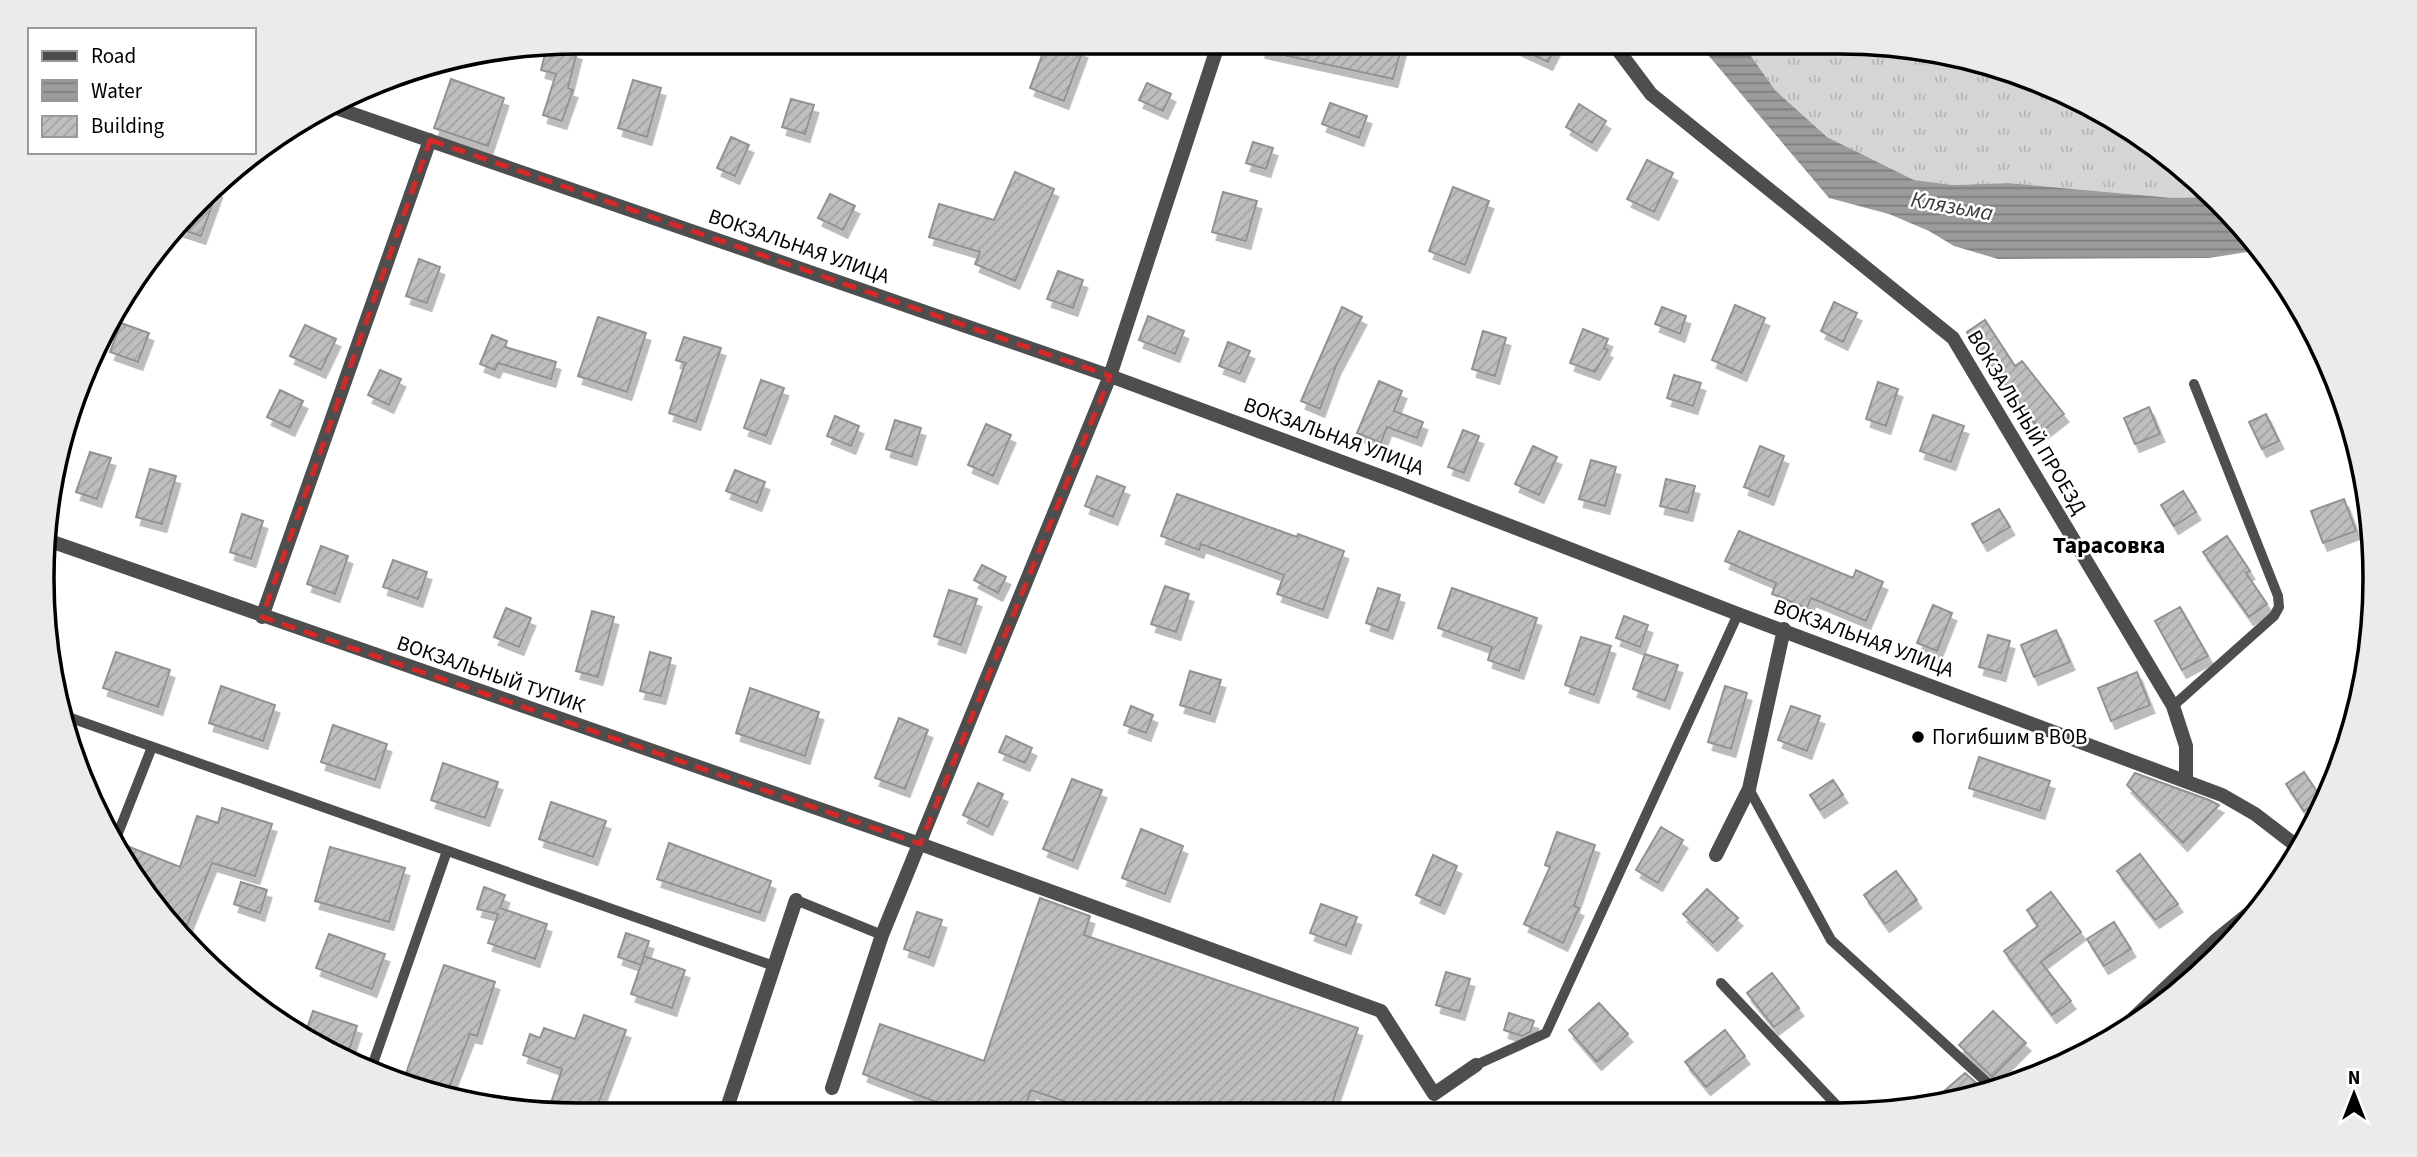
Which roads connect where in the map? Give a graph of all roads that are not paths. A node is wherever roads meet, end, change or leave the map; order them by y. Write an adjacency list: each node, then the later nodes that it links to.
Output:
1 (1215, 54): 5 (street)
2 (1621, 54): 11 (street, ВОКЗАЛЬНЫЙ ПРОЕЗД)
3 (343, 110): 4 (street, ВОКЗАЛЬНАЯ УЛИЦА)
4 (430, 140): 5 (street, ВОКЗАЛЬНАЯ УЛИЦА); 9 (street)
5 (1110, 376): 8 (street, ВОКЗАЛЬНАЯ УЛИЦА); 18 (street)
6 (2194, 384): 11 (lane)
7 (55, 543): 9 (street, ВОКЗАЛЬНЫЙ ТУПИК)
8 (1738, 614): 10 (street, ВОКЗАЛЬНАЯ УЛИЦА); 28 (lane)
9 (262, 617): 18 (street, ВОКЗАЛЬНЫЙ ТУПИК)
10 (1784, 629): 14 (street, ВОКЗАЛЬНАЯ УЛИЦА); 15 (street)
11 (2173, 706): 14 (street, ВОКЗАЛЬНЫЙ ПРОЕЗД)
12 (74, 719): 13 (lane)
13 (152, 747): 16 (lane); 19 (lane)
14 (2186, 781): 17 (street, ВОКЗАЛЬНАЯ УЛИЦА)
15 (1749, 789): 20 (street); 29 (lane)
16 (119, 831)
17 (2292, 842)
18 (920, 844): 22 (street); 28 (street, ВОКЗАЛЬНЫЙ ТУПИК)
19 (447, 851): 24 (lane); 27 (lane)
20 (1716, 855)
21 (796, 900): 22 (lane); 24 (street)
22 (882, 934): 30 (street)
23 (2223, 935): 26 (street)
24 (774, 966): 31 (street)
25 (1721, 983): 32 (lane)
26 (2165, 988)
27 (374, 1061)
28 (1476, 1065)
29 (1986, 1081)
30 (832, 1088)
31 (728, 1103)
32 (1834, 1103)

